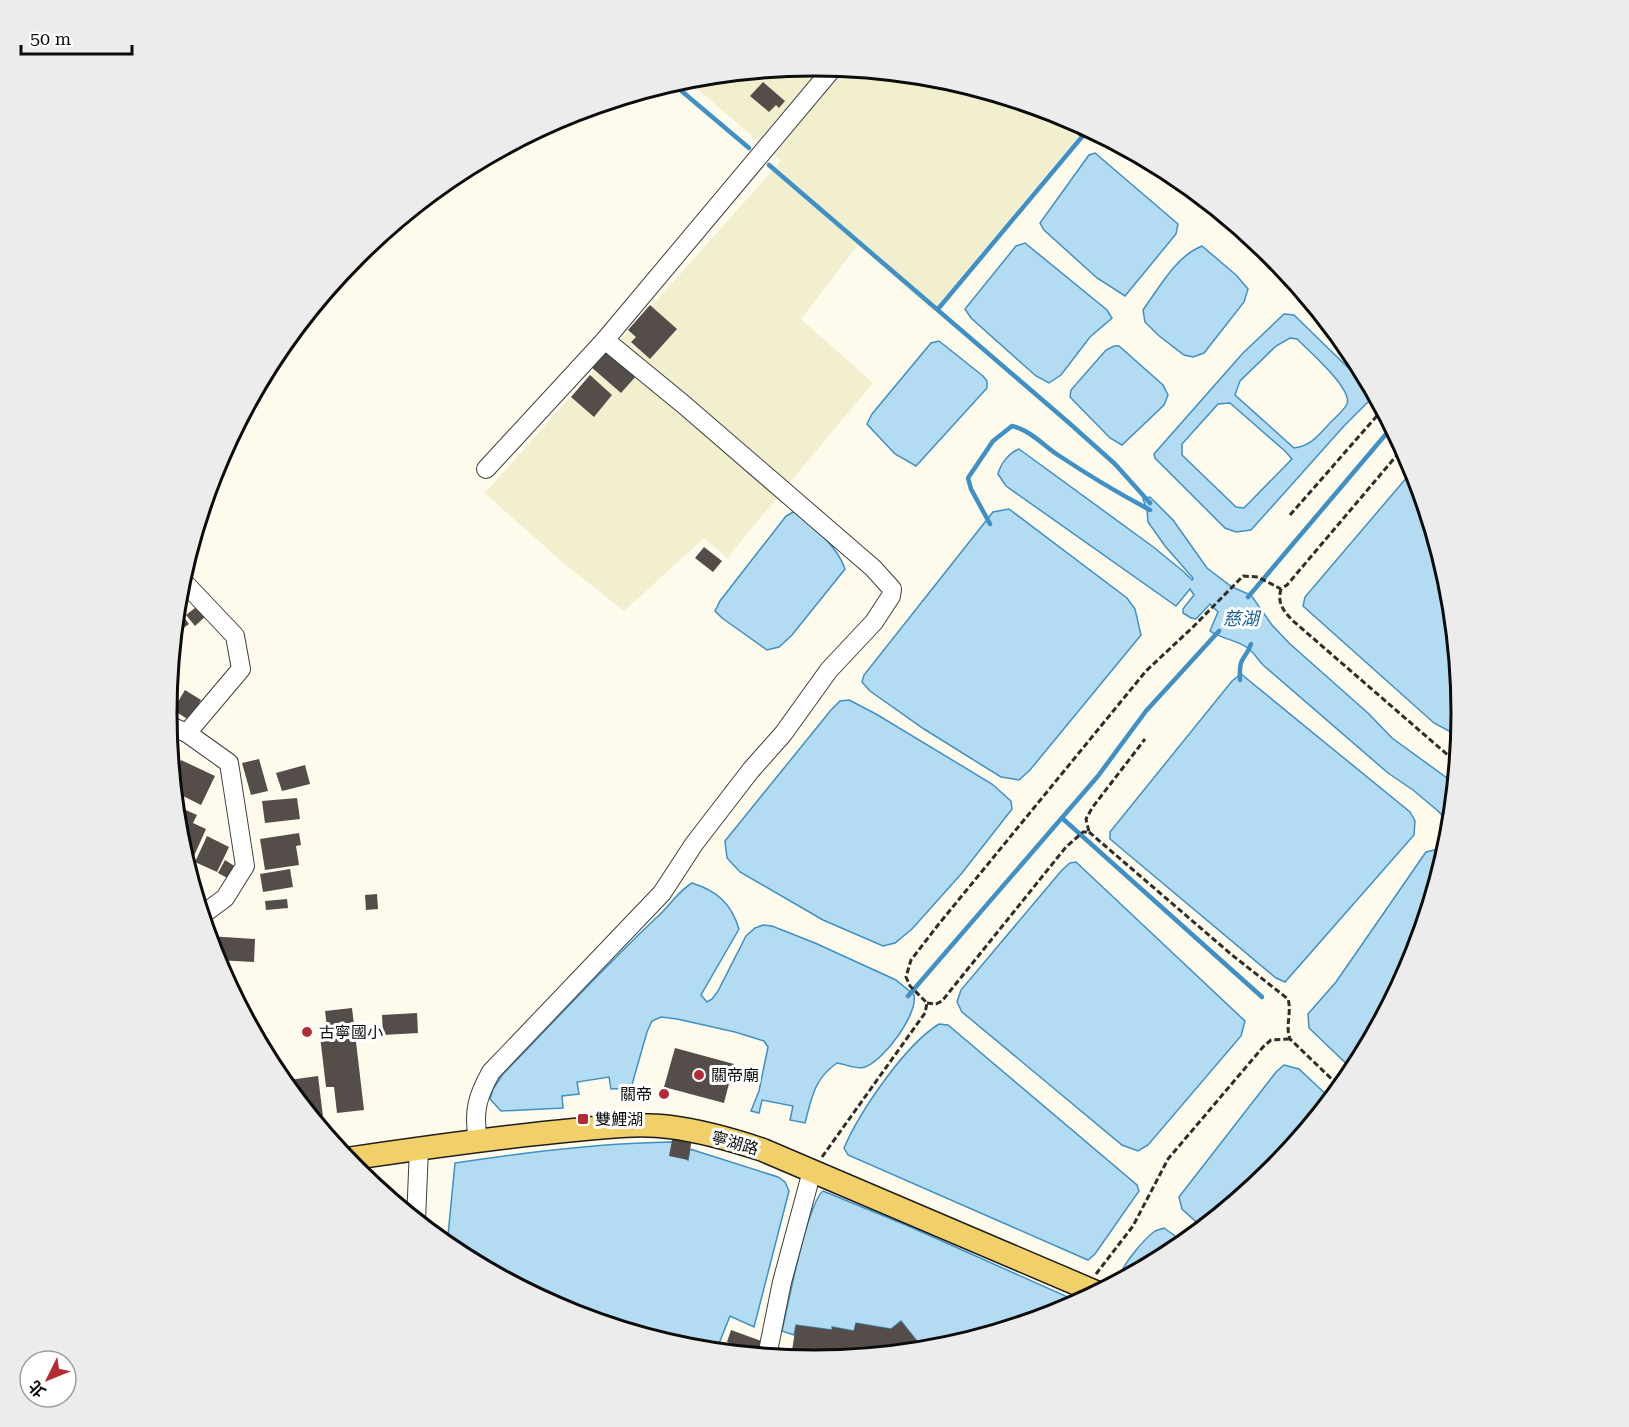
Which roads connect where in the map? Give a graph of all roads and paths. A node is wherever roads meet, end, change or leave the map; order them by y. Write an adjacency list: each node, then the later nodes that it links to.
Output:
1 (826, 77): 2 (street)
2 (605, 340): 5 (street); 18 (street)
3 (1377, 416): 6 (path)
4 (1397, 456): 8 (path)
5 (486, 468)
6 (1290, 514)
7 (190, 589): 10 (street)
8 (1281, 589): 12 (path); 15 (path)
9 (178, 729): 10 (street)
10 (187, 733): 14 (street)
11 (1145, 739): 13 (path)
12 (1450, 757)
13 (1089, 832): 15 (path); 16 (path)
14 (209, 910)
15 (927, 1003): 21 (path)
16 (1290, 1039): 17 (path); 23 (path)
17 (1334, 1081)
18 (478, 1140): 19 (main road, 寧湖路); 21 (main road, 寧湖路)
19 (420, 1148): 20 (main road, 寧湖路); 22 (street)
20 (358, 1157)
21 (812, 1171): 24 (main road, 寧湖路); 25 (street)
22 (417, 1210)
23 (1095, 1285)
24 (1088, 1288)
25 (769, 1349)

